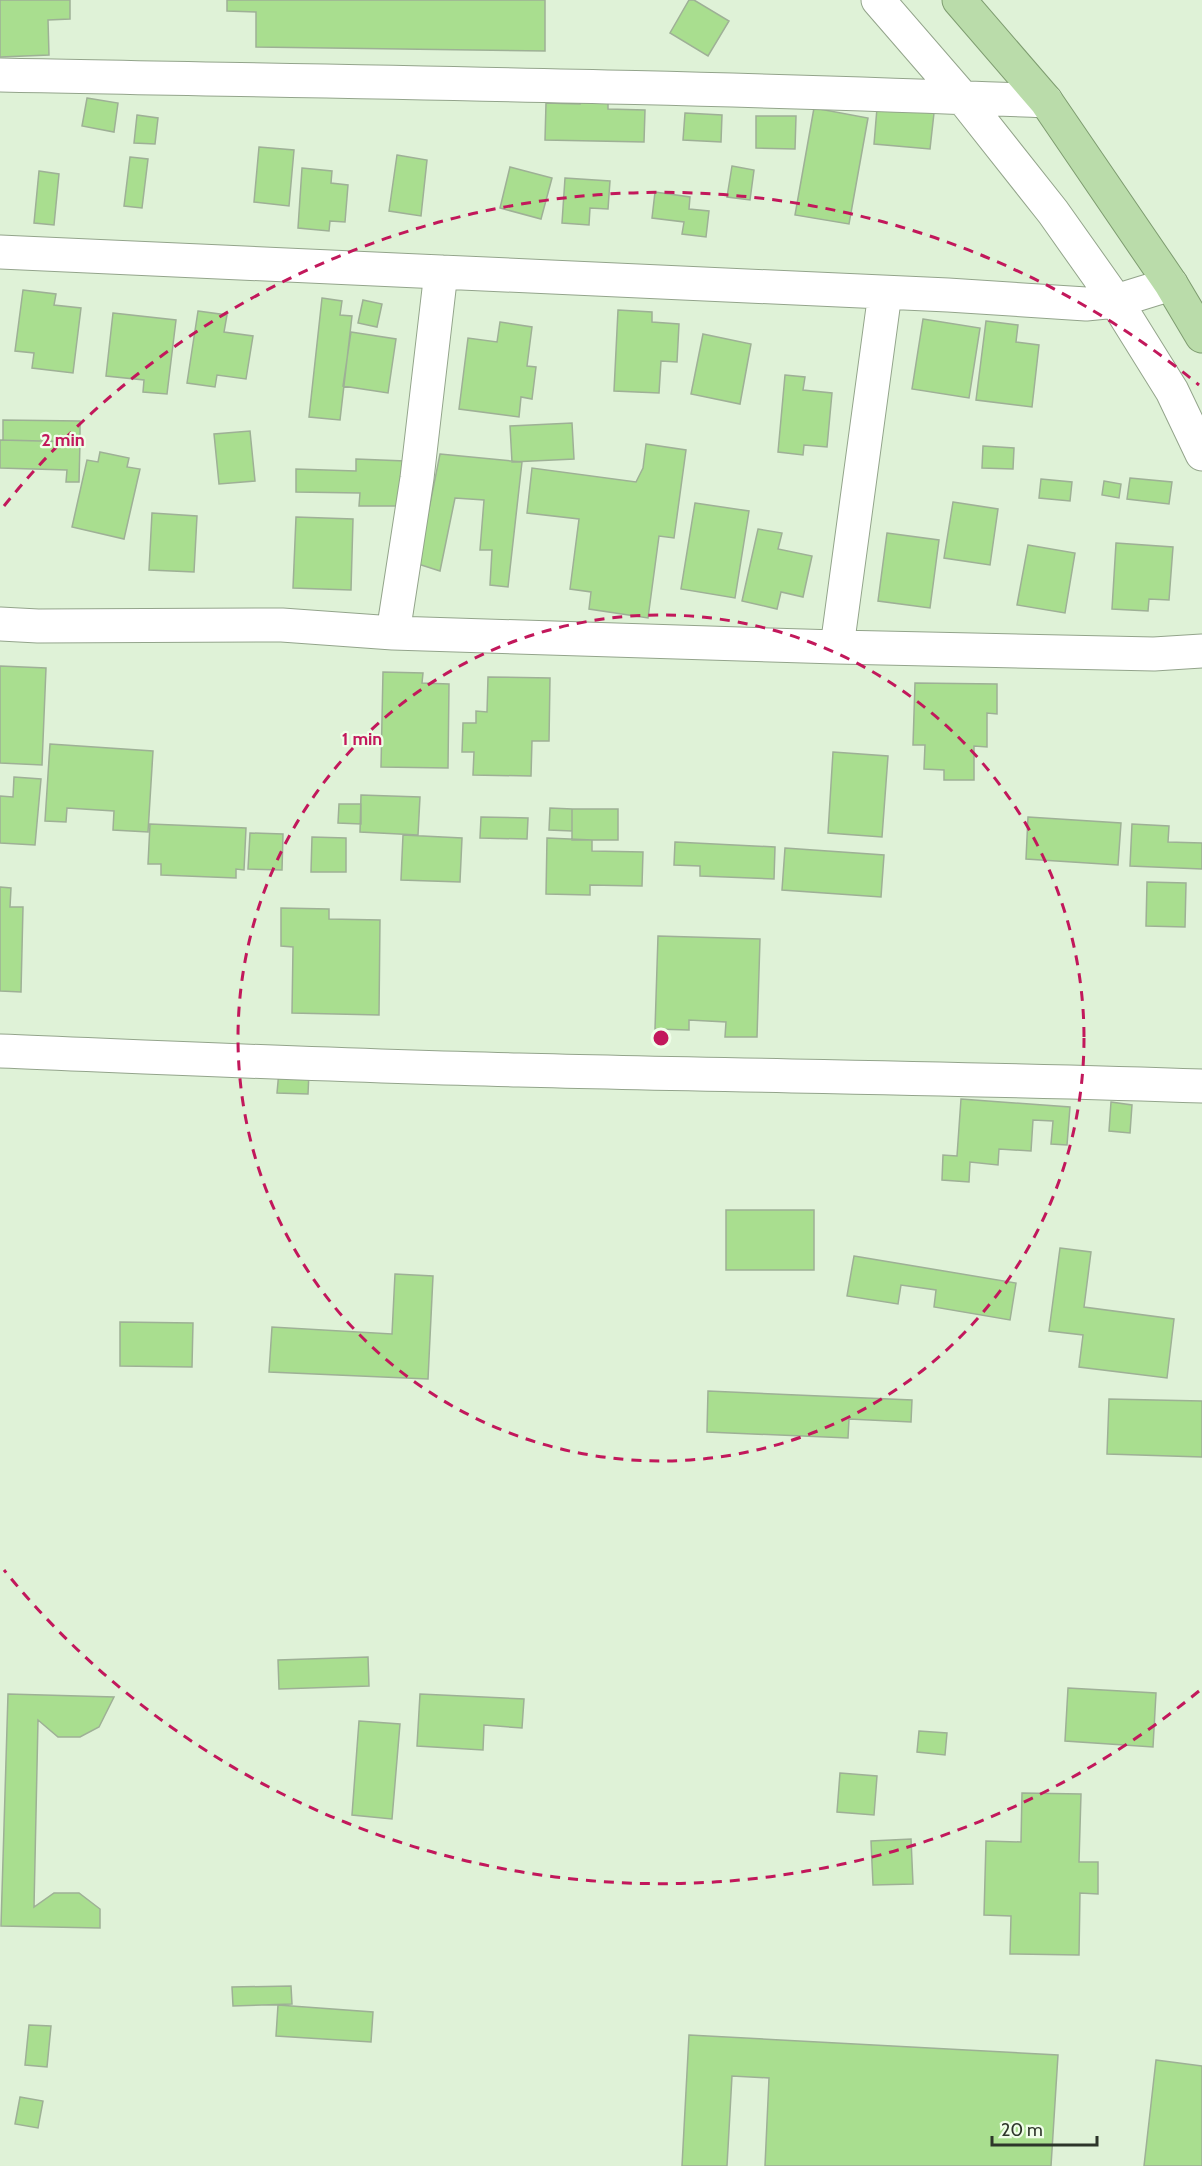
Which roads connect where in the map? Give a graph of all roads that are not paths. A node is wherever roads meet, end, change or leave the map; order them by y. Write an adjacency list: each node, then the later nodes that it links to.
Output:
1 (878, 0): 4 (street)
2 (959, 0): 5 (highway)
3 (0, 75): 4 (street)
4 (962, 97): 5 (street); 10 (street)
5 (1046, 100): 8 (highway)
6 (0, 252): 7 (street)
7 (441, 272): 9 (street); 14 (street)
8 (1171, 284): 10 (street); 11 (highway)
9 (885, 293): 10 (street); 15 (street)
10 (1116, 301): 12 (street)
11 (1202, 336)
12 (1202, 454)
13 (0, 624): 14 (street)
14 (393, 633): 15 (street)
15 (837, 647): 16 (street)
16 (1202, 651)
17 (0, 1051): 18 (street)
18 (1202, 1086)

